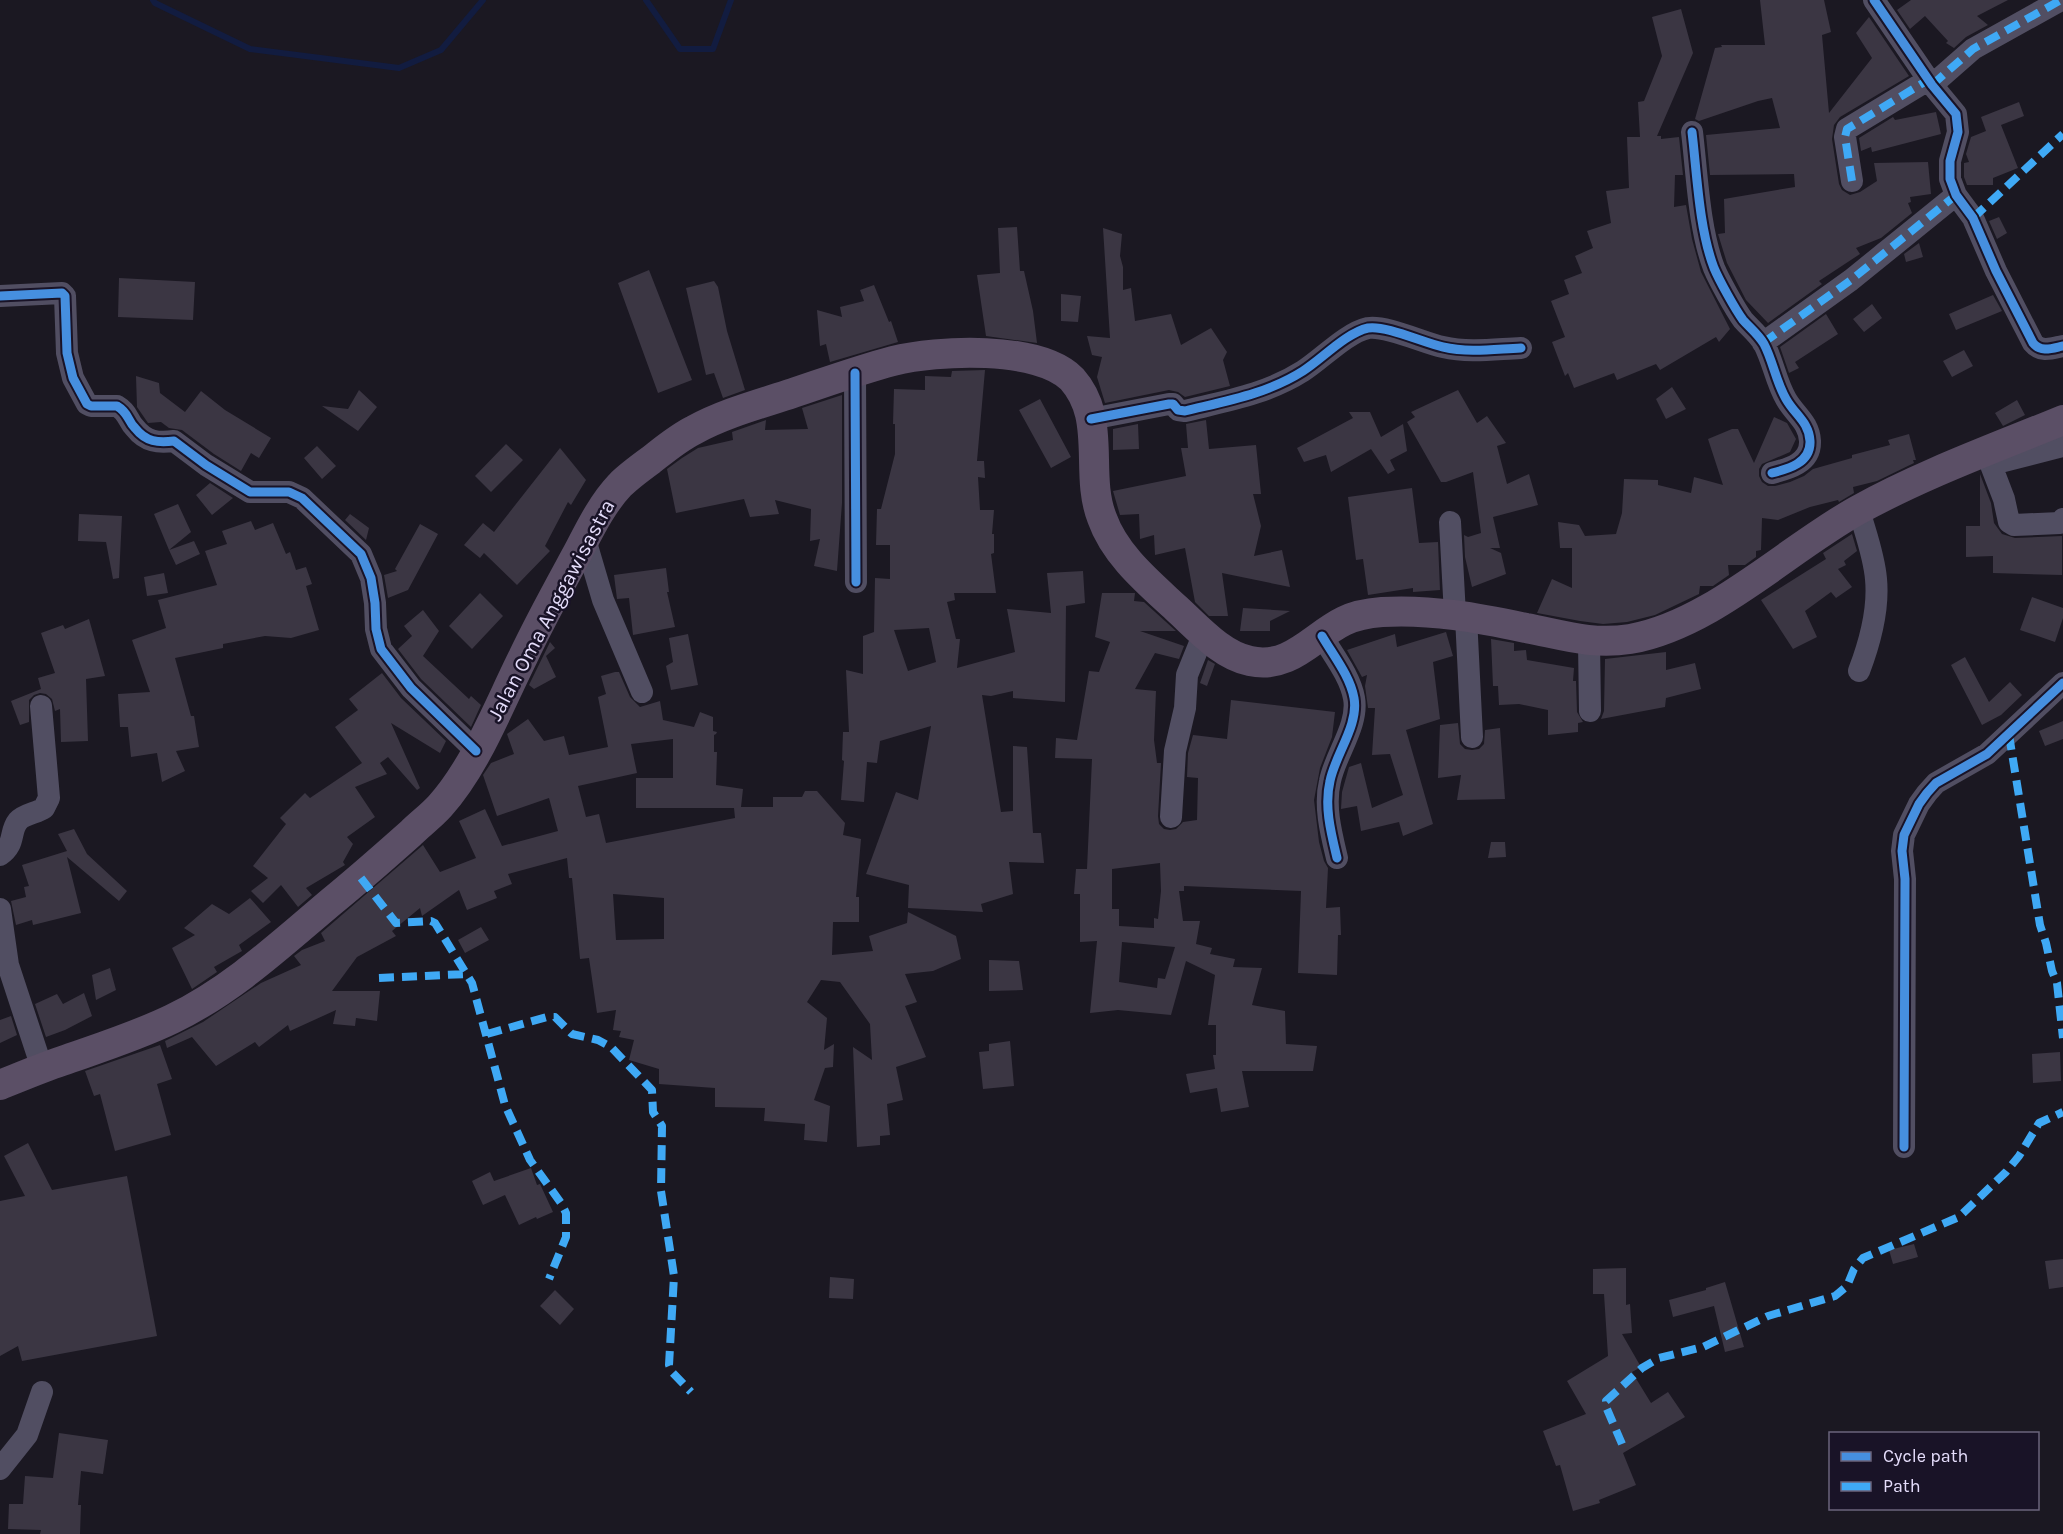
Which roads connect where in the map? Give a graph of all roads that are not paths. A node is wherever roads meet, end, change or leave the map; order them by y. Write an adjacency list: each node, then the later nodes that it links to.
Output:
1 (1874, 0): 3 (street)
2 (2061, 0): 3 (street)
3 (1930, 82): 5 (street); 6 (street)
4 (1692, 132): 8 (street)
5 (1852, 181)
6 (1956, 195): 8 (street); 9 (street)
7 (0, 296): 32 (street)
8 (1763, 343): 16 (street)
9 (2063, 346)
10 (1521, 348): 12 (street)
11 (855, 373): 12 (main road, Jalan Oma Anggawisastra); 20 (main road, Jalan Oma Anggawisastra); 21 (street)
12 (1091, 419): 23 (main road, Jalan Oma Anggawisastra)
13 (2063, 420): 15 (main road, Jalan Oma Anggawisastra)
14 (2063, 446): 15 (street)
15 (1989, 458): 17 (main road, Jalan Oma Anggawisastra); 18 (street)
16 (1772, 473)
17 (1859, 510): 25 (main road, Jalan Oma Anggawisastra); 26 (street)
18 (2063, 519)
19 (1450, 522): 22 (street)
20 (585, 539): 28 (street); 32 (main road, Jalan Oma Anggawisastra)
21 (856, 582)
22 (1460, 616): 24 (main road, Jalan Oma Anggawisastra); 25 (main road, Jalan Oma Anggawisastra); 31 (street)
23 (1204, 633): 24 (main road, Jalan Oma Anggawisastra); 33 (street)
24 (1322, 636): 35 (street)
25 (1589, 642): 30 (street)
26 (1859, 671)
27 (2063, 683): 39 (street)
28 (642, 692)
29 (41, 706): 34 (street)
30 (1590, 711)
31 (1472, 737)
32 (477, 751): 37 (main road, Jalan Oma Anggawisastra)
33 (1171, 817)
34 (0, 855)
35 (1337, 858)
36 (0, 909): 37 (street)
37 (42, 1068): 38 (main road, Jalan Oma Anggawisastra)
38 (0, 1085)
39 (1904, 1147)
40 (42, 1392): 41 (street)
41 (0, 1468)

